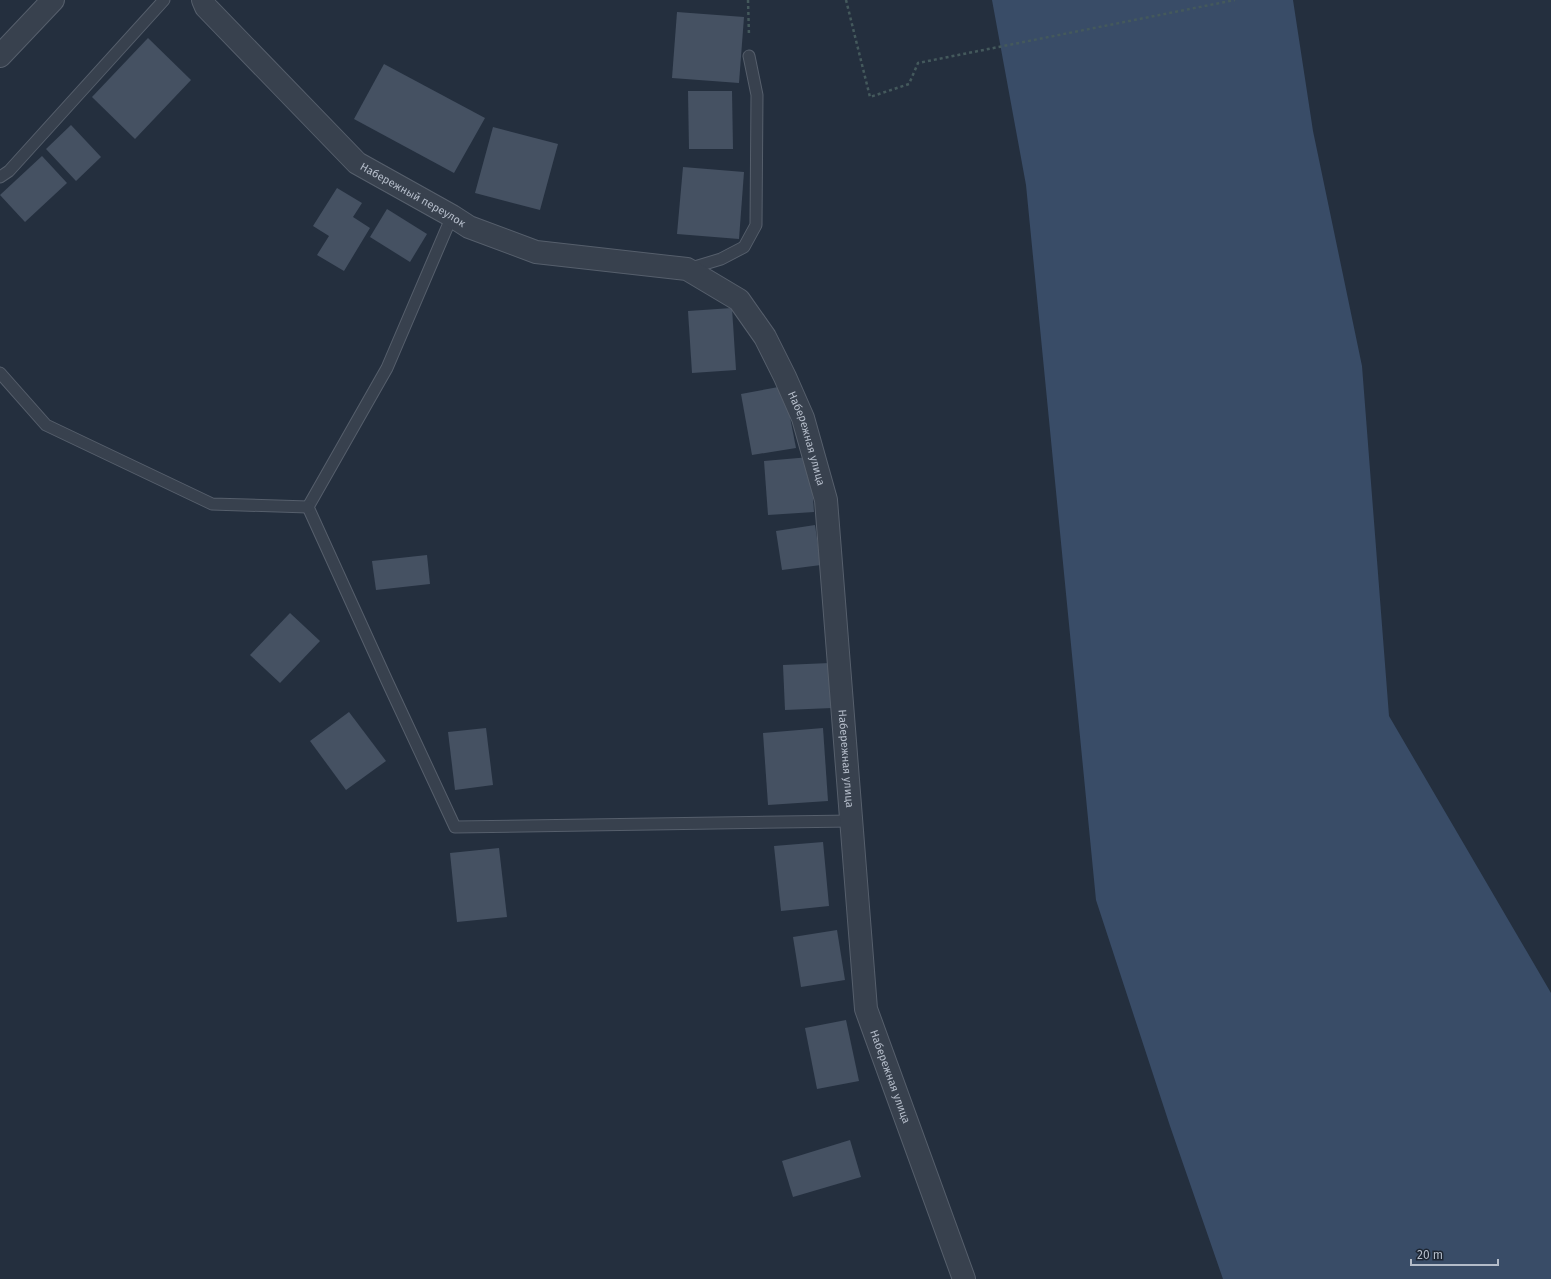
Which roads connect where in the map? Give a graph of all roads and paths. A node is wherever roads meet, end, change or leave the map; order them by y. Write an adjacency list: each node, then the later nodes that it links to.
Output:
1 (54, 0): 7 (street)
2 (164, 0): 9 (lane)
3 (203, 0): 10 (street, Набережный переулок)
4 (748, 0): 8 (path)
5 (846, 0): 6 (path)
6 (1235, 0)
7 (0, 56)
8 (749, 56): 11 (lane)
9 (0, 177)
10 (452, 216): 11 (street, Набережный переулок); 13 (lane)
11 (687, 269): 14 (street, Набережная улица)
12 (0, 373): 13 (lane)
13 (308, 507): 14 (lane)
14 (852, 821): 15 (street, Набережная улица)
15 (964, 1279)

